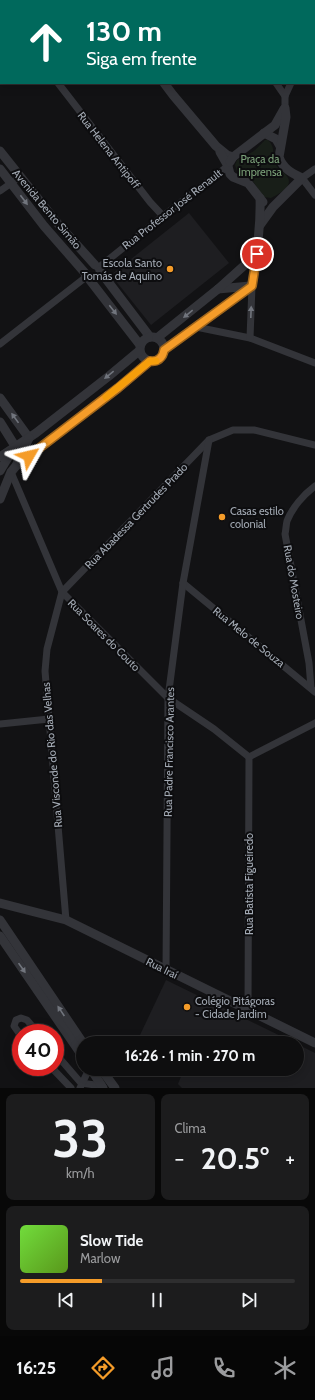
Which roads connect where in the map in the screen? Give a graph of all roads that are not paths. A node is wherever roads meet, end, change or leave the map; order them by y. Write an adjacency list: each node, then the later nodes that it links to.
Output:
1 (59, 84): 24 (street, Rua Helena Antipoff)
2 (165, 84): 8 (street)
3 (277, 84): 5 (street)
4 (291, 84): 5 (street)
5 (285, 96): 6 (street)
6 (285, 108): 7 (street); 9 (street)
7 (264, 133): 9 (street); 11 (street)
8 (216, 146): 11 (street); 12 (street)
9 (280, 146): 15 (street)
10 (0, 151): 16 (street, Avenida Bento Simão)
11 (232, 157): 12 (street)
12 (228, 166): 22 (street); 24 (street, Rua Professor José Renault)
13 (315, 168): 17 (street)
14 (0, 169): 18 (street, Avenida Bento Simão)
15 (292, 173): 17 (street); 19 (street)
16 (20, 177): 18 (street); 27 (street, Avenida Bento Simão)
17 (302, 178): 19 (street); 21 (street)
18 (11, 183): 20 (street); 28 (street, Avenida Bento Simão, one-way to 28)
19 (293, 188): 23 (street)
20 (0, 191)
21 (315, 195)
22 (260, 198): 23 (street); 25 (street)
23 (273, 207): 25 (street)
24 (163, 216): 27 (street, Rua Professor José Renault)
25 (259, 225): 26 (street)
26 (257, 254): 29 (street); 30 (street)
27 (98, 268): 28 (street); 28 (street); 32 (street, Avenida Bento Simão)
28 (87, 276): 34 (street); 35 (street, Avenida Bento Simão, one-way to 35)
29 (252, 286): 30 (street); 31 (street); 33 (street, one-way to 29)
30 (218, 289): 32 (street, one-way to 32)
31 (196, 327): 33 (street); 36 (street)
32 (154, 338): 35 (street); 36 (street)
33 (250, 338): 38 (street)
34 (0, 344)
35 (140, 348): 37 (street); 41 (street, one-way to 41)
36 (164, 350): 37 (street)
37 (150, 361): 46 (street)
38 (315, 363)
39 (0, 398): 41 (street, one-way to 39)
40 (0, 422): 44 (street)
41 (29, 438): 44 (street); 46 (street)
42 (209, 440): 43 (street); 50 (street, Rua Padre Francisco Arantes); 51 (street, Rua Abadessa Gertrudes Prado)
43 (315, 445)
44 (15, 446): 45 (street); 47 (street)
45 (0, 458)
46 (13, 469): 49 (street); 51 (street, Rua Soares do Couto)
47 (0, 471)
48 (315, 486): 52 (street, Rua do Mosteiro)
49 (0, 499)
50 (183, 583): 52 (street, Rua Melo de Souza); 53 (street, Rua Padre Francisco Arantes)
51 (62, 592): 53 (street, Rua Soares do Couto); 54 (street, Rua Visconde do Rio das Velhas)
52 (313, 690)
53 (168, 698): 57 (street, Rua Soares do Couto); 63 (street, Rua Padre Francisco Arantes)
54 (49, 719): 56 (street); 61 (street, Rua Visconde do Rio das Velhas)
55 (315, 723): 57 (street)
56 (0, 724)
57 (249, 757): 64 (street, Rua Batista Figueiredo)
58 (2, 904): 59 (street, Rua Iraí); 61 (street, Rua Iraí)
59 (0, 917)
60 (0, 920): 67 (street, one-way to 60)
61 (66, 920): 63 (street, Rua Iraí)
62 (0, 936): 69 (street, one-way to 69)
63 (166, 970): 64 (street, Rua Iraí)
64 (248, 1010): 68 (street, Rua Iraí)
65 (29, 1023): 66 (street)
66 (15, 1024)
67 (78, 1036)
68 (315, 1043)
69 (76, 1048)
70 (64, 1065): 75 (street)
71 (60, 1076): 76 (street)
72 (86, 1076): 75 (street)
73 (94, 1076): 77 (street)
74 (106, 1076): 78 (street)
75 (80, 1085): 77 (street)
76 (71, 1088)
77 (102, 1088)
78 (115, 1088)

